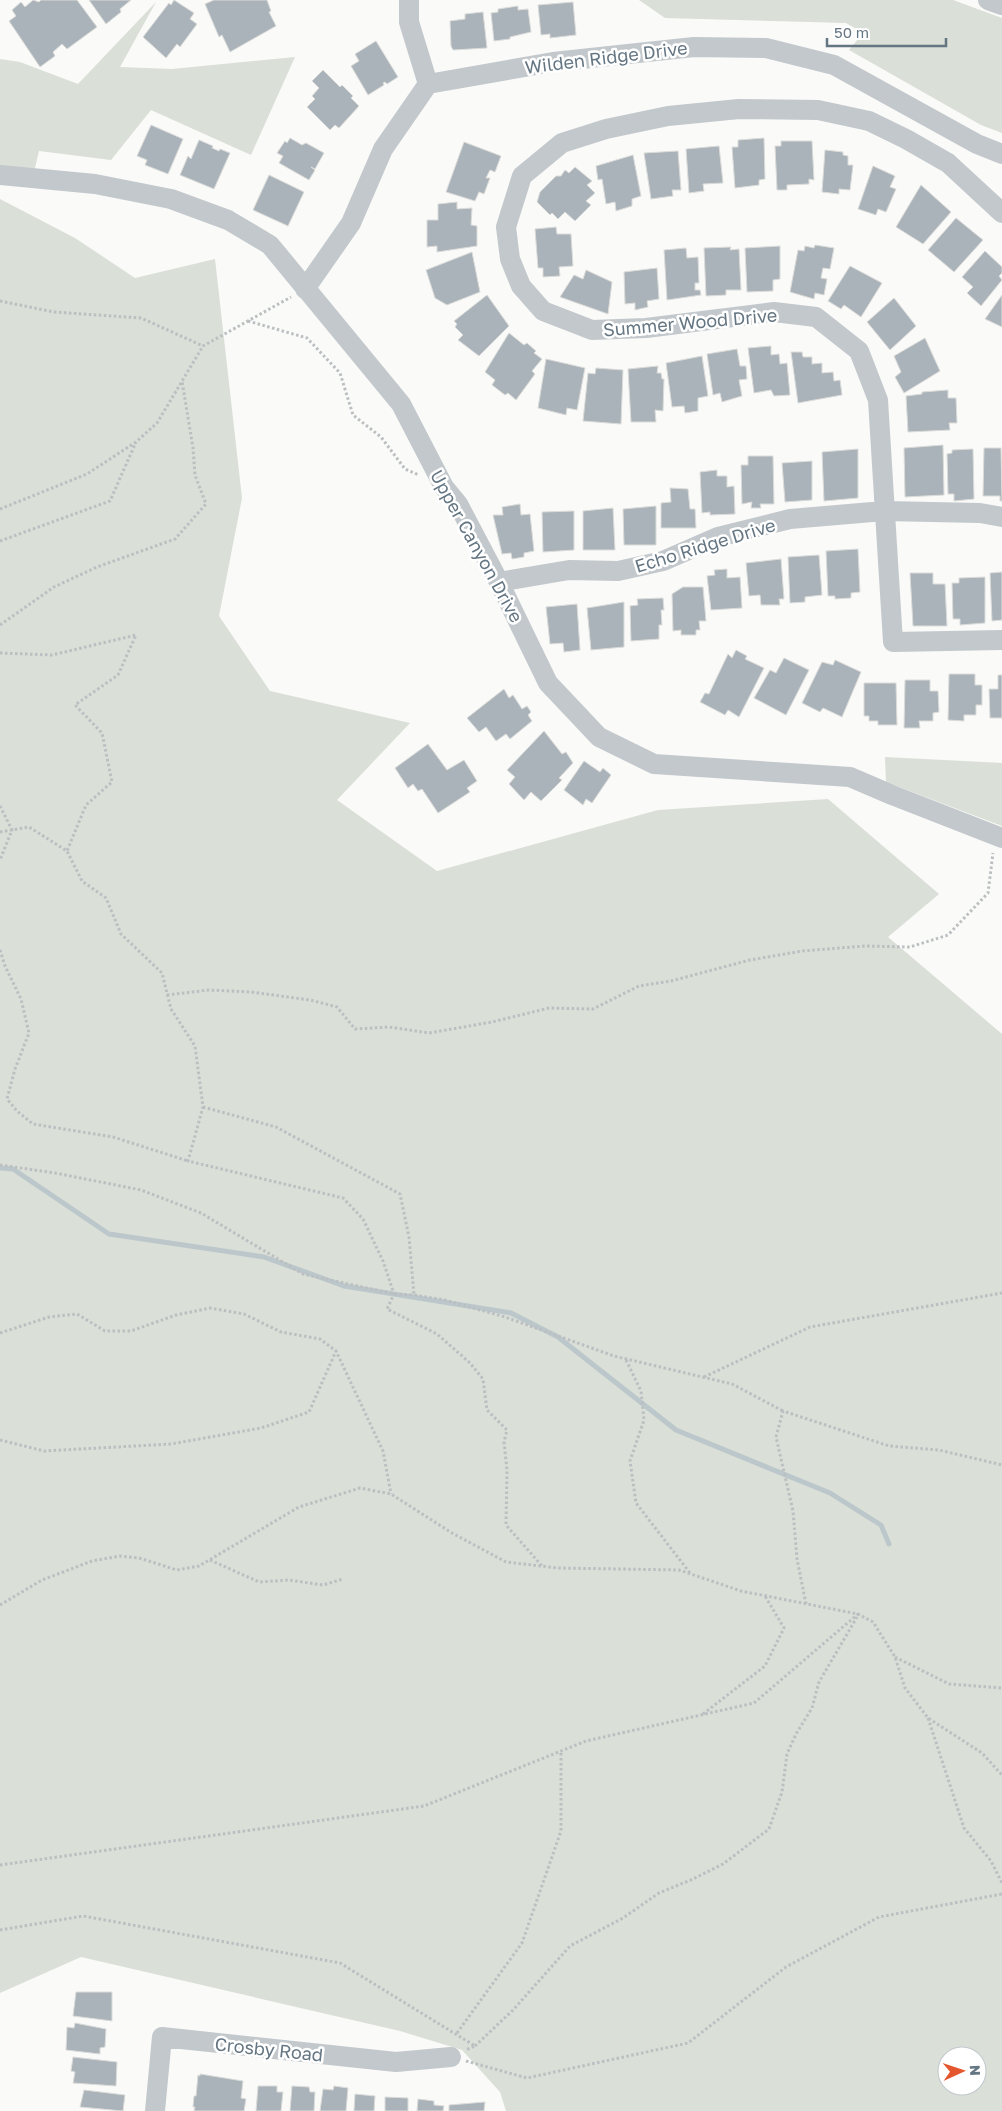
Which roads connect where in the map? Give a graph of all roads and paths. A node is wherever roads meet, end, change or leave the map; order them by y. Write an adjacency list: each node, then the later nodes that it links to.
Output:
1 (410, 0): 4 (street)
2 (988, 0): 3 (street)
3 (1002, 5)
4 (428, 84): 5 (street, Wilden Ridge Drive); 8 (street)
5 (1002, 154)
6 (0, 175): 8 (street, Upper Canyon Drive)
7 (1002, 213): 16 (street, Summer Wood Drive)
8 (305, 289): 10 (path); 14 (street, Upper Canyon Drive)
9 (0, 301): 11 (path)
10 (248, 321): 11 (path); 14 (path)
11 (203, 346): 12 (path)
12 (182, 381): 13 (path); 20 (path)
13 (136, 442): 15 (path); 18 (path)
14 (444, 487): 19 (street, Upper Canyon Drive)
15 (0, 509)
16 (884, 511): 17 (street, Echo Ridge Drive); 19 (street, Echo Ridge Drive); 21 (street, Summer Wood Drive)
17 (1002, 517)
18 (0, 541)
19 (499, 582): 26 (street, Upper Canyon Drive)
20 (0, 625)
21 (1002, 640)
22 (0, 653): 27 (path)
23 (0, 806): 24 (path)
24 (12, 830): 25 (path); 27 (path); 28 (path)
25 (0, 832)
26 (998, 837): 30 (path)
27 (67, 851): 30 (path)
28 (0, 860)
29 (0, 950): 32 (path)
30 (167, 995): 31 (path)
31 (203, 1107): 35 (path); 36 (path)
32 (188, 1161)
33 (0, 1166): 35 (path)
34 (1002, 1293): 40 (path)
35 (394, 1294): 36 (path); 46 (path)
36 (414, 1295): 39 (path)
37 (0, 1332): 38 (path)
38 (336, 1351): 42 (path); 44 (path)
39 (625, 1359): 40 (path); 47 (path)
40 (704, 1378): 41 (path)
41 (783, 1411): 43 (path); 50 (path)
42 (0, 1440)
43 (1002, 1465)
44 (390, 1494): 45 (path); 46 (path)
45 (209, 1560): 48 (path); 51 (path)
46 (543, 1566): 47 (path)
47 (692, 1574): 49 (path)
48 (343, 1579)
49 (764, 1596): 50 (path); 55 (path)
50 (806, 1604): 52 (path)
51 (0, 1605)
52 (858, 1614): 53 (path); 55 (path); 64 (path)
53 (896, 1657): 54 (path); 56 (path)
54 (1002, 1688)
55 (701, 1715): 57 (path)
56 (928, 1718): 58 (path); 60 (path)
57 (561, 1752): 59 (path); 63 (path)
58 (1002, 1775)
59 (0, 1865)
60 (1002, 1883)
61 (1002, 1894): 65 (path)
62 (0, 1930): 63 (path)
63 (457, 2033): 64 (path)
64 (475, 2046): 65 (path)
65 (451, 2057): 66 (street, Crosby Road)
66 (155, 2111)

